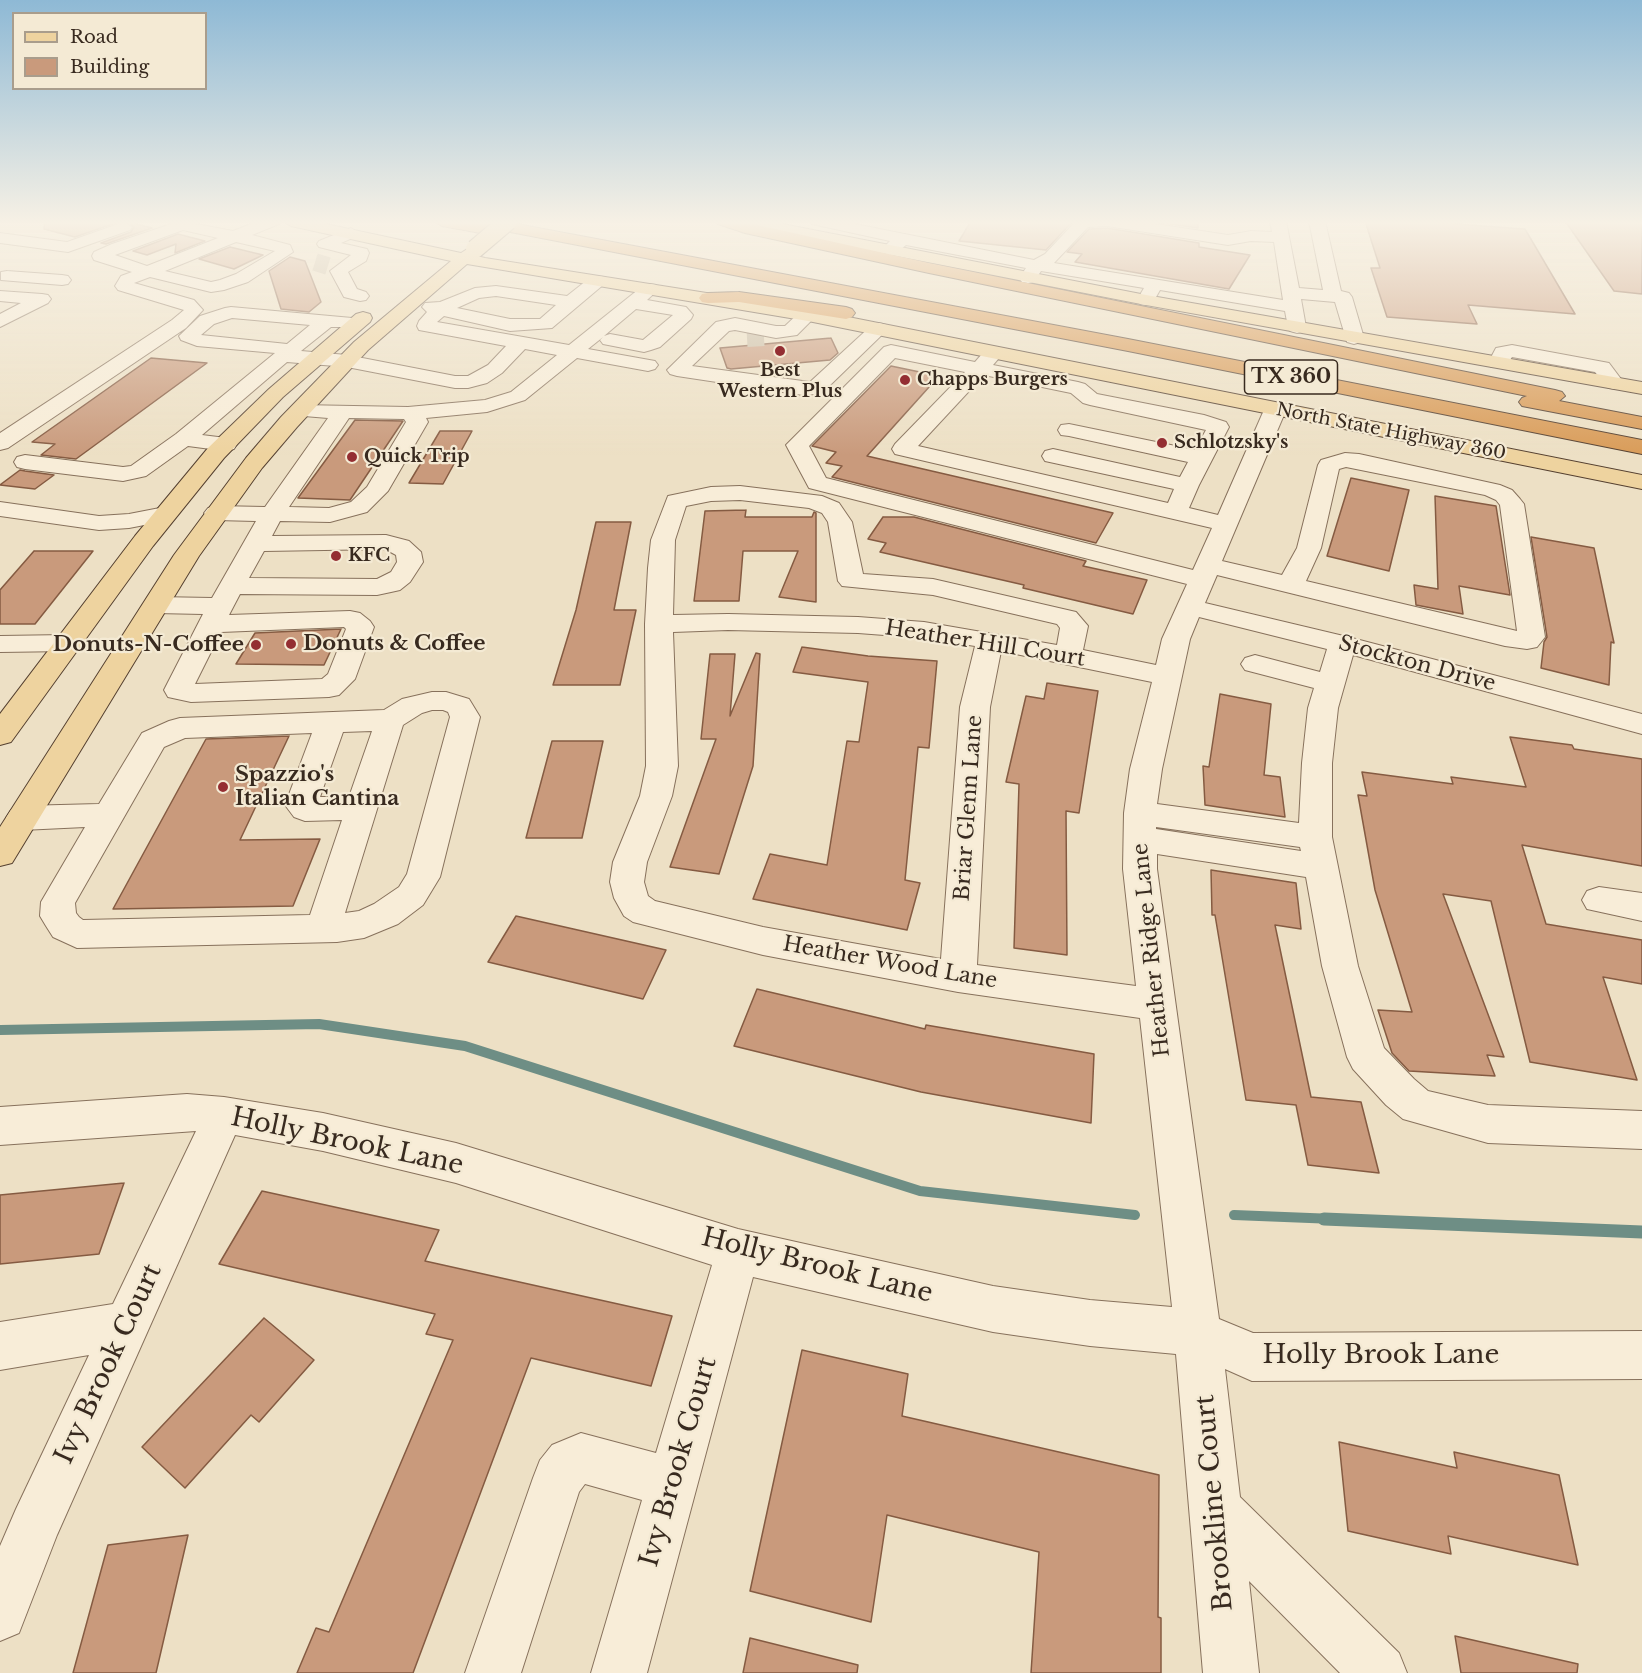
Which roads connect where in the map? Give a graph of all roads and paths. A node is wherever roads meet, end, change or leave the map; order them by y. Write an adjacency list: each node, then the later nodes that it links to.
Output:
1 (42, 299): 20 (street); 26 (street)
2 (170, 299): 57 (street)
3 (369, 299): 17 (street)
4 (462, 299): 23 (street)
5 (550, 299): 21 (street)
6 (574, 299): 21 (street)
7 (637, 299): 22 (street)
8 (714, 299): 24 (main road, North State Highway 360)
9 (753, 299): 61 (highway)
10 (886, 299): 59 (highway, TX 360)
11 (976, 299): 54 (highway, TX 360)
12 (1084, 299): 52 (highway)
13 (1180, 299): 28 (main road)
14 (1276, 299): 19 (street)
15 (1302, 299): 19 (street)
16 (1344, 299): 33 (street)
17 (372, 300): 25 (street); 27 (main road)
18 (414, 300): 23 (street); 39 (main road)
19 (1292, 300): 28 (street)
20 (63, 301)
21 (570, 302): 23 (street)
22 (632, 303): 32 (street); 32 (street)
23 (442, 308): 34 (street)
24 (808, 315): 29 (main road, North State Highway 360); 31 (street)
25 (321, 320): 27 (street); 37 (street); 37 (street)
26 (0, 321)
27 (356, 323): 38 (main road)
28 (1297, 327): 33 (main road)
29 (879, 329): 30 (street); 36 (main road, North State Highway 360)
30 (714, 336): 31 (street); 31 (street)
31 (762, 336)
32 (590, 337): 35 (street)
33 (1354, 338): 40 (main road)
34 (520, 343): 35 (street); 39 (street)
35 (571, 352): 41 (street); 51 (street)
36 (994, 352): 42 (street); 43 (main road, North State Highway 360)
37 (286, 353): 38 (street); 56 (street)
38 (314, 359): 39 (street); 58 (main road)
39 (347, 361): 49 (main road)
40 (1498, 363): 44 (street)
41 (648, 365)
42 (978, 369): 47 (street); 64 (street); 73 (street)
43 (1105, 375): 46 (main road, North State Highway 360); 47 (street)
44 (1614, 383): 45 (main road)
45 (1642, 388)
46 (1206, 396): 48 (main road, North State Highway 360); 53 (street)
47 (1090, 399): 53 (street); 55 (street)
48 (1275, 410): 65 (main road, North State Highway 360); 73 (street, Heather Ridge Lane)
49 (299, 411): 50 (street); 69 (main road)
50 (343, 412): 51 (street); 71 (street)
51 (408, 412): 71 (street)
52 (1642, 413)
53 (1190, 418): 62 (street)
54 (1642, 423)
55 (1069, 430): 60 (street); 62 (street)
56 (184, 439): 58 (street); 63 (street)
57 (0, 444)
58 (226, 444): 70 (main road)
59 (1642, 447)
60 (1053, 456): 64 (street); 66 (street)
61 (1642, 456)
62 (1201, 458): 66 (street)
63 (25, 462)
64 (1038, 478): 68 (street)
65 (1642, 482)
66 (1187, 485): 68 (street)
67 (0, 509): 70 (street)
68 (1176, 512): 73 (street)
69 (216, 513): 70 (main road); 71 (street); 75 (main road)
70 (165, 514): 79 (main road)
71 (272, 514): 72 (street)
72 (256, 543): 76 (street); 76 (street)
73 (1208, 565): 74 (street); 81 (street, Stockton Drive); 84 (street, Heather Ridge Lane)
74 (1300, 568): 74 (street)
75 (156, 605): 76 (street); 92 (main road)
76 (221, 605): 76 (street)
77 (659, 624): 78 (street, Heather Hill Court); 82 (street); 99 (street, Heather Wood Lane)
78 (990, 640): 82 (street, Heather Hill Court); 99 (street, Briar Glenn Lane)
79 (67, 643): 80 (street); 89 (main road)
80 (0, 644)
81 (1342, 644): 85 (street); 88 (street, Stockton Drive)
82 (1059, 654): 84 (street, Heather Hill Court)
83 (1255, 664): 85 (street)
84 (1166, 676): 93 (street, Heather Ridge Lane)
85 (1329, 682): 95 (street)
86 (390, 720): 87 (street); 90 (street); 98 (street)
87 (331, 722): 90 (street); 91 (street)
88 (1642, 724)
89 (0, 735)
90 (362, 808): 98 (street)
91 (109, 815): 92 (street); 98 (street)
92 (22, 818): 94 (main road)
93 (1140, 826): 95 (street); 100 (street, Heather Ridge Lane)
94 (0, 854)
95 (1320, 864): 103 (street)
96 (1599, 900): 97 (street)
97 (1642, 907)
98 (323, 928)
99 (958, 977): 100 (street, Heather Wood Lane)
100 (1157, 1005): 106 (street, Heather Ridge Lane)
101 (224, 1115): 102 (street, Holly Brook Lane); 104 (street, Holly Brook Lane); 105 (street, Ivy Brook Court)
102 (0, 1126)
103 (1642, 1130)
104 (738, 1251): 106 (street, Holly Brook Lane); 109 (street, Ivy Brook Court)
105 (127, 1325): 107 (street); 111 (street, Ivy Brook Court)
106 (1198, 1333): 108 (street, Holly Brook Lane); 110 (street, Brookline Court)
107 (0, 1346)
108 (1642, 1355)
109 (673, 1483): 112 (street); 113 (street, Ivy Brook Court)
110 (1215, 1509): 114 (street, Brookline Court); 115 (street)
111 (0, 1614)
112 (493, 1673)
113 (619, 1673)
114 (1231, 1673)
115 (1379, 1673)

